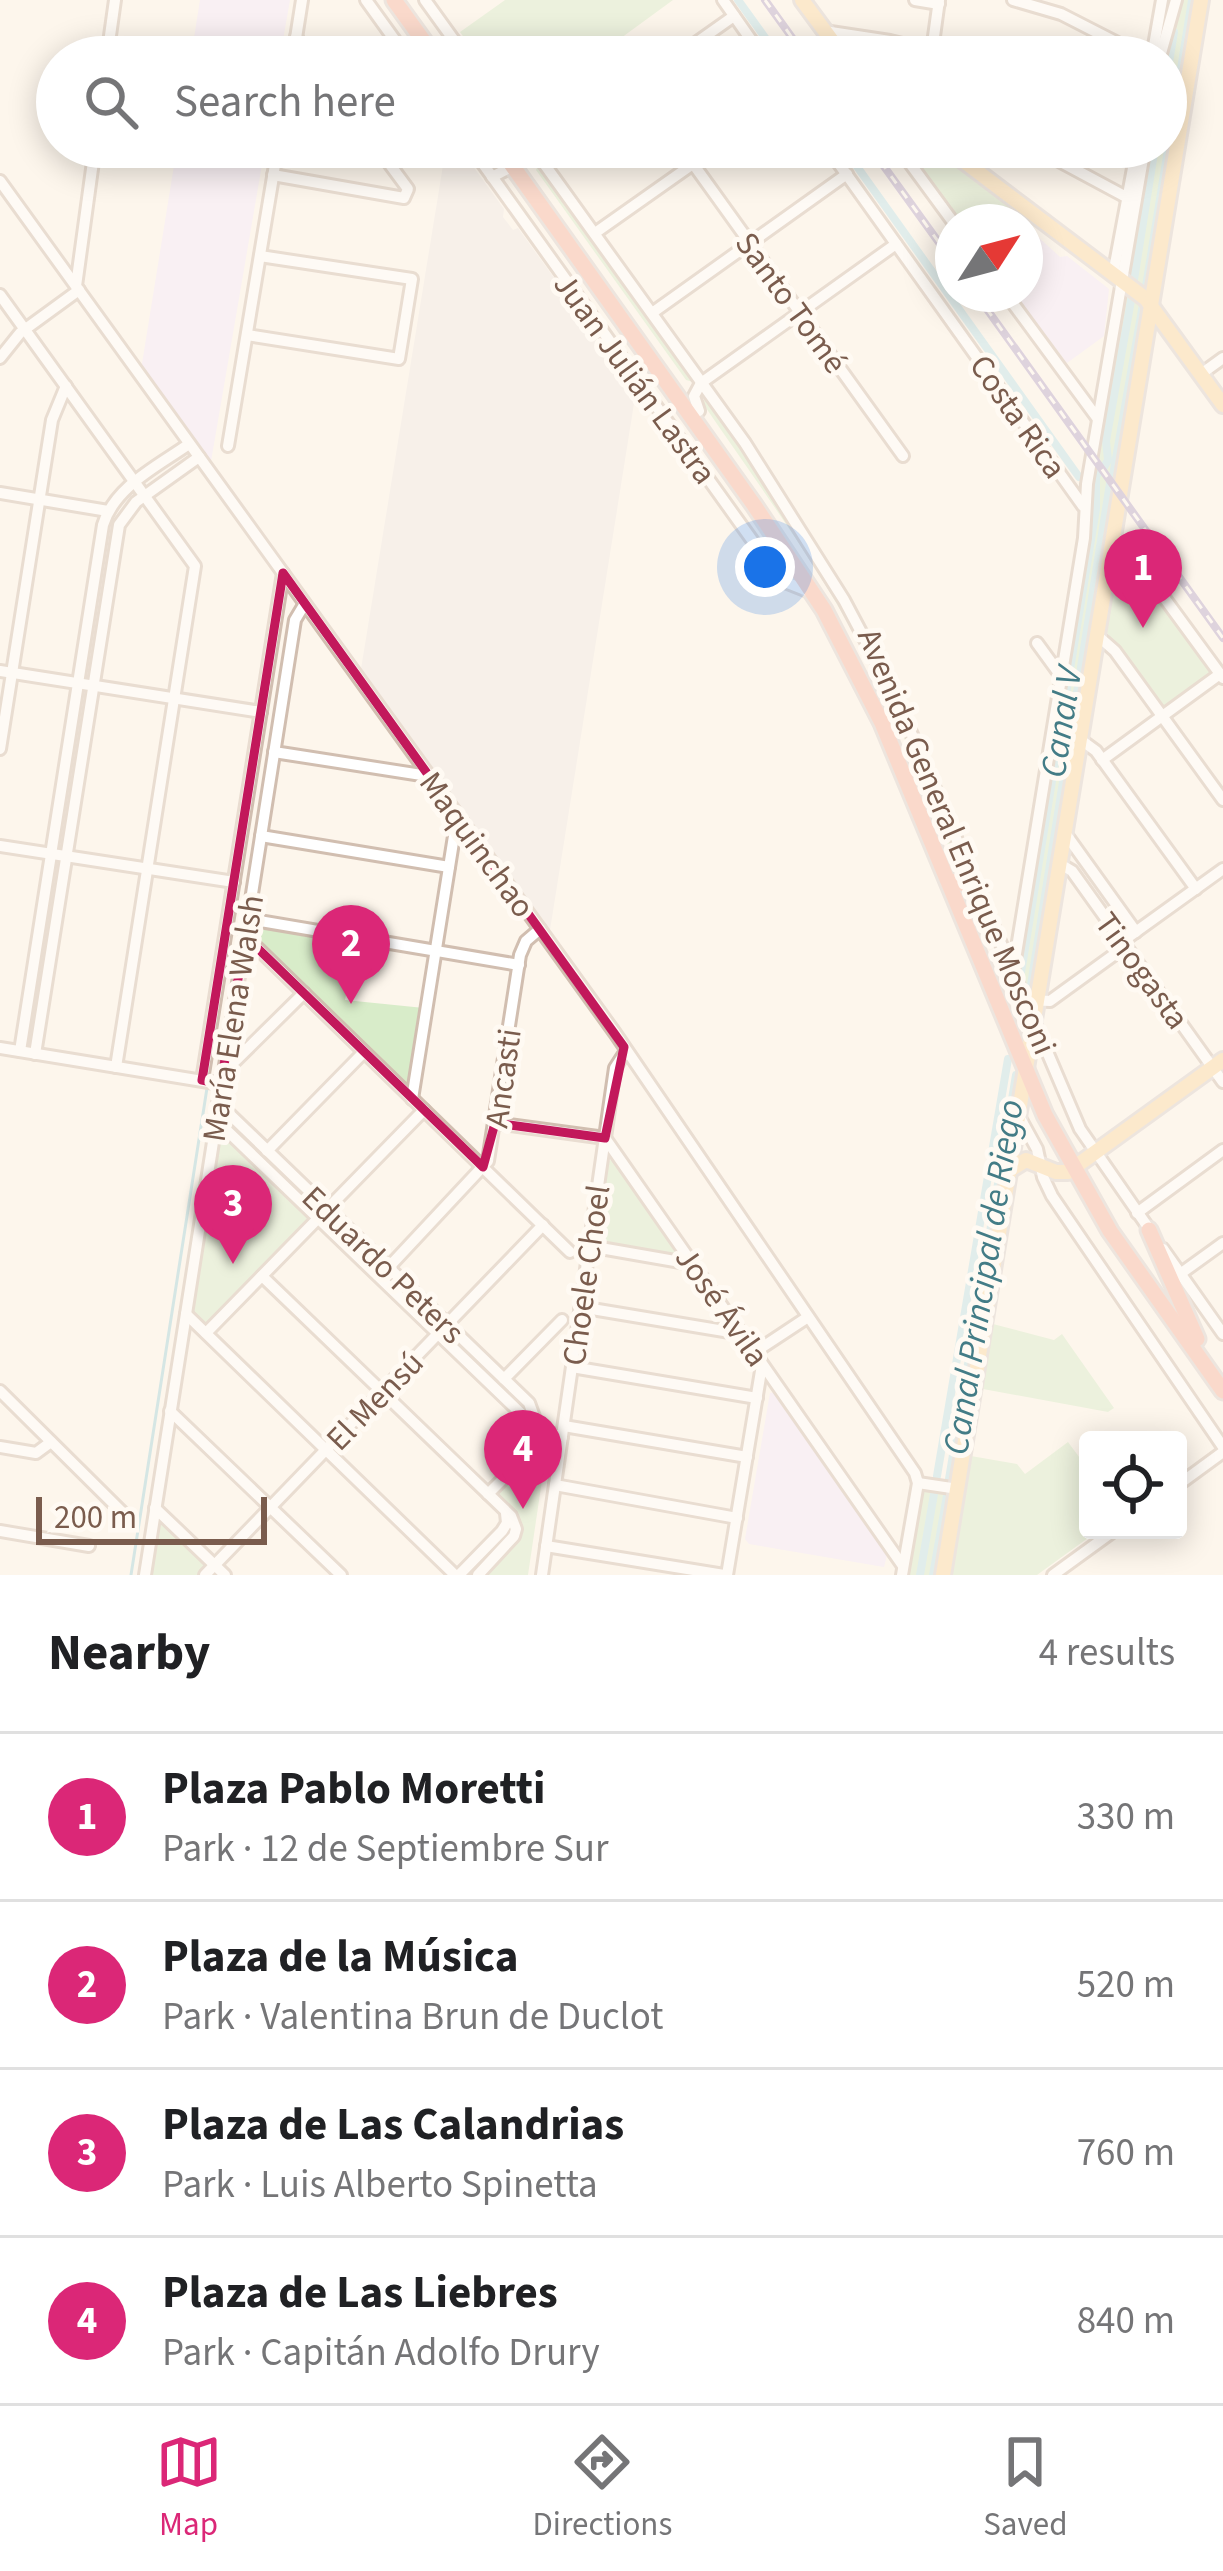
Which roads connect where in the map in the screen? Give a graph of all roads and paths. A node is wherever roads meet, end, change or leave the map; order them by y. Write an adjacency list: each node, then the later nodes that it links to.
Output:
1 (115, 0): 17 (street)
2 (302, 0): 18 (street)
3 (366, 0): 19 (street)
4 (394, 0): 20 (highway)
5 (406, 0): 21 (highway)
6 (425, 0): 22 (street)
7 (723, 0): 15 (street)
8 (802, 0): 16 (main road)
9 (915, 0): 14 (street)
10 (1013, 0): 28 (street)
11 (1162, 0): 29 (street)
12 (1176, 0): 30 (street)
13 (1201, 0): 31 (main road)
14 (939, 2): 27 (street)
15 (734, 16): 23 (street); 24 (street)
16 (824, 31): 25 (main road); 26 (street)
17 (110, 36)
18 (296, 36)
19 (392, 36)
20 (420, 36)
21 (431, 36)
22 (451, 36)
23 (706, 36)
24 (748, 36)
25 (828, 36)
26 (857, 36)
27 (934, 36)
28 (1107, 36)
29 (1156, 36)
30 (1161, 36)
31 (1187, 85)
32 (92, 168): 60 (street)
33 (274, 168): 50 (street)
34 (392, 168): 50 (street)
35 (486, 168): 51 (street, Juan Julián Lastra)
36 (509, 168): 51 (street)
37 (533, 168): 76 (highway, Avenida General Enrique Mosconi)
38 (533, 168): 90 (highway, Avenida General Enrique Mosconi)
39 (535, 168): 55 (street)
40 (687, 168): 55 (street)
41 (696, 168): 56 (street, Santo Tomé)
42 (843, 168): 49 (street, Costa Rica)
43 (919, 168): 54 (street)
44 (973, 168): 59 (main road)
45 (1073, 168): 53 (street)
46 (1136, 168): 53 (street)
47 (1137, 168): 59 (street)
48 (1173, 168): 62 (main road)
49 (847, 174): 56 (street); 57 (street, Costa Rica)
50 (273, 175): 58 (street)
51 (493, 177): 90 (street, Juan Julián Lastra)
52 (0, 181): 60 (street, Maquinchao)
53 (1128, 197): 59 (street)
54 (942, 204)
55 (595, 233): 65 (street)
56 (750, 243): 63 (street, Santo Tomé); 65 (street)
57 (896, 244): 63 (street); 86 (street, Costa Rica)
58 (260, 256): 69 (street); 69 (street)
59 (1117, 278): 62 (main road); 77 (street)
60 (77, 288): 66 (street); 78 (street, Maquinchao)
61 (0, 295): 66 (street)
62 (1151, 305): 67 (main road); 68 (main road)
63 (800, 312): 73 (street); 80 (street, Santo Tomé)
64 (1019, 312): 77 (street)
65 (652, 313): 73 (street)
66 (25, 329): 70 (street); 74 (street)
67 (1170, 331): 68 (main road); 72 (main road)
68 (1147, 333): 88 (main road)
69 (247, 335): 79 (street)
70 (0, 358)
71 (1223, 358): 72 (street)
72 (1201, 374): 75 (main road)
73 (702, 382): 76 (street); 121 (street)
74 (66, 386): 82 (street); 85 (street)
75 (1223, 406)
76 (699, 411): 118 (highway, Avenida General Enrique Mosconi)
77 (1098, 419): 86 (street)
78 (189, 444): 81 (street, Maquinchao); 82 (street)
79 (228, 446)
80 (903, 456)
81 (199, 457): 84 (street); 89 (street, Maquinchao)
82 (135, 482): 84 (street); 87 (street)
83 (0, 493): 85 (street)
84 (145, 496): 98 (street); 99 (street)
85 (39, 499): 87 (street); 94 (street)
86 (1085, 509): 95 (street)
87 (108, 511): 97 (street)
88 (1114, 536): 92 (main road); 96 (street)
89 (283, 574): 91 (street, Maquinchao); 100 (street, María Elena Walsh)
90 (813, 593): 143 (highway, Avenida General Enrique Mosconi)
91 (304, 605): 104 (street, María Elena Walsh); 106 (street, Maquinchao)
92 (1098, 636): 101 (street); 102 (main road)
93 (1037, 643): 95 (street)
94 (6, 672): 97 (street); 103 (street)
95 (1061, 676): 126 (street)
96 (1222, 676): 101 (street)
97 (78, 683): 98 (street); 112 (street)
98 (94, 686): 99 (street); 113 (street)
99 (174, 698): 100 (street); 116 (street)
100 (261, 712): 119 (street, María Elena Walsh)
101 (1162, 717): 105 (street); 107 (street)
102 (1081, 740): 105 (street); 109 (main road)
103 (0, 749)
104 (274, 752): 106 (street); 110 (street, María Elena Walsh)
105 (1102, 760): 120 (street)
106 (428, 776): 108 (street, Maquinchao)
107 (1223, 800)
108 (462, 822): 115 (street); 123 (street, Maquinchao)
109 (1065, 833): 114 (main road); 124 (street, Tinogasta)
110 (261, 836): 115 (street); 122 (street, María Elena Walsh)
111 (0, 845): 112 (street)
112 (51, 854): 113 (street); 136 (street)
113 (67, 856): 116 (street); 139 (street)
114 (1060, 864): 128 (street, Tinogasta); 133 (main road)
115 (449, 867): 129 (street)
116 (148, 869): 119 (street); 142 (street)
117 (1223, 869): 120 (street)
118 (956, 881): 121 (highway); 143 (highway, Avenida General Enrique Mosconi)
119 (234, 882): 145 (street, María Elena Walsh)
120 (1196, 889): 124 (street)
121 (980, 898): 127 (street)
122 (248, 919): 125 (street, María Elena Walsh); 129 (street)
123 (540, 929): 130 (street, Ancasti); 137 (street, Maquinchao)
124 (1136, 932): 128 (street)
125 (245, 936): 132 (street); 144 (street, María Elena Walsh)
126 (1018, 939): 127 (street); 131 (street)
127 (999, 942): 131 (street)
128 (1124, 944): 133 (street); 141 (street, Tinogasta)
129 (436, 951): 130 (street); 147 (street)
130 (518, 965): 152 (street, Ancasti)
131 (1012, 975): 133 (street)
132 (304, 993): 138 (street); 144 (street)
133 (1029, 1000): 134 (main road)
134 (1033, 1025): 140 (street); 143 (main road)
135 (0, 1048): 136 (street)
136 (20, 1051): 139 (street)
137 (626, 1051): 153 (street, Choele Choel); 173 (street, Maquinchao)
138 (364, 1052): 147 (street); 155 (street)
139 (35, 1054): 142 (street)
140 (1046, 1055): 143 (street); 156 (street)
141 (1218, 1063): 146 (street, Tinogasta); 156 (main road)
142 (116, 1067): 145 (street)
143 (1027, 1067): 150 (main road); 156 (highway, Avenida General Enrique Mosconi)
144 (222, 1078): 145 (street); 148 (street, María Elena Walsh)
145 (202, 1080)
146 (1223, 1082)
147 (412, 1099): 149 (street)
148 (218, 1103): 151 (street, María Elena Walsh); 155 (street, Eduardo Peters)
149 (424, 1110): 158 (street); 160 (street)
150 (1020, 1118): 157 (street); 159 (main road)
151 (216, 1120): 160 (street, Eduardo Peters); 172 (street, María Elena Walsh)
152 (495, 1123): 153 (street); 158 (street, Ancasti)
153 (605, 1138): 165 (street, Choele Choel); 167 (street, José Ávila)
154 (1223, 1150): 161 (street)
155 (267, 1151): 160 (street, Eduardo Peters)
156 (1083, 1161): 157 (main road); 161 (street); 179 (highway, Avenida General Enrique Mosconi); 184 (highway, Avenida General Enrique Mosconi)
157 (1040, 1165): 159 (main road); 194 (street)
158 (483, 1167): 162 (street); 168 (street, Ancasti)
159 (1010, 1171): 199 (main road)
160 (323, 1213): 168 (street, Eduardo Peters); 170 (street); 175 (street, Eduardo Peters)
161 (1137, 1213): 163 (street)
162 (543, 1225): 166 (street); 175 (street, El Mensú)
163 (1149, 1230): 169 (street); 179 (highway)
164 (1223, 1243): 169 (street)
165 (589, 1246): 167 (street); 171 (street, Choele Choel)
166 (570, 1252)
167 (694, 1264): 178 (street, José Ávila)
168 (388, 1268): 175 (street, Eduardo Peters)
169 (1180, 1274): 176 (street)
170 (262, 1276): 177 (street); 186 (street)
171 (580, 1307): 178 (street); 181 (street, Choele Choel)
172 (185, 1313): 177 (street); 188 (street, María Elena Walsh)
173 (808, 1317): 180 (street); 197 (street, Maquinchao)
174 (562, 1320): 183 (street)
175 (442, 1329): 183 (street, Eduardo Peters); 186 (street, El Mensú); 190 (street, Eduardo Peters)
176 (1222, 1330)
177 (206, 1333): 193 (street)
178 (742, 1334): 180 (street, José Ávila)
179 (1197, 1339): 182 (highway, Avenida General Enrique Mosconi)
180 (759, 1358): 187 (street); 211 (street, José Ávila)
181 (572, 1366): 187 (street); 189 (street, Choele Choel)
182 (1223, 1375)
183 (504, 1379): 190 (street, Eduardo Peters)
184 (1223, 1390)
185 (0, 1391): 191 (street)
186 (382, 1392): 193 (street, El Mensú); 200 (street)
187 (757, 1398): 195 (street)
188 (170, 1411): 201 (street); 202 (street, María Elena Walsh)
189 (563, 1431): 190 (street); 195 (street); 198 (street, Choele Choel)
190 (541, 1432): 200 (street)
191 (51, 1442): 192 (street); 204 (street)
192 (0, 1447)
193 (326, 1449): 201 (street, El Mensú); 216 (street)
194 (1223, 1449): 196 (street)
195 (747, 1457): 205 (street)
196 (1187, 1478)
197 (918, 1483): 199 (street); 211 (street)
198 (555, 1485): 205 (street); 209 (street, Choele Choel)
199 (958, 1489): 220 (main road)
200 (488, 1494): 203 (street)
201 (271, 1507): 210 (street, El Mensú); 215 (street)
202 (155, 1508): 210 (street); 212 (street, María Elena Walsh)
203 (505, 1510): 216 (street); 217 (street)
204 (128, 1518)
205 (737, 1518): 219 (street)
206 (0, 1532): 208 (street)
207 (1103, 1539): 221 (street)
208 (89, 1546)
209 (546, 1546): 218 (street, Choele Choel); 219 (street)
210 (214, 1564): 213 (street, El Mensú); 214 (street)
211 (903, 1571)
212 (145, 1575)
213 (205, 1575)
214 (225, 1575)
215 (341, 1575)
216 (457, 1575)
217 (478, 1575)
218 (542, 1575)
219 (725, 1575)
220 (943, 1575)
221 (1053, 1575)

